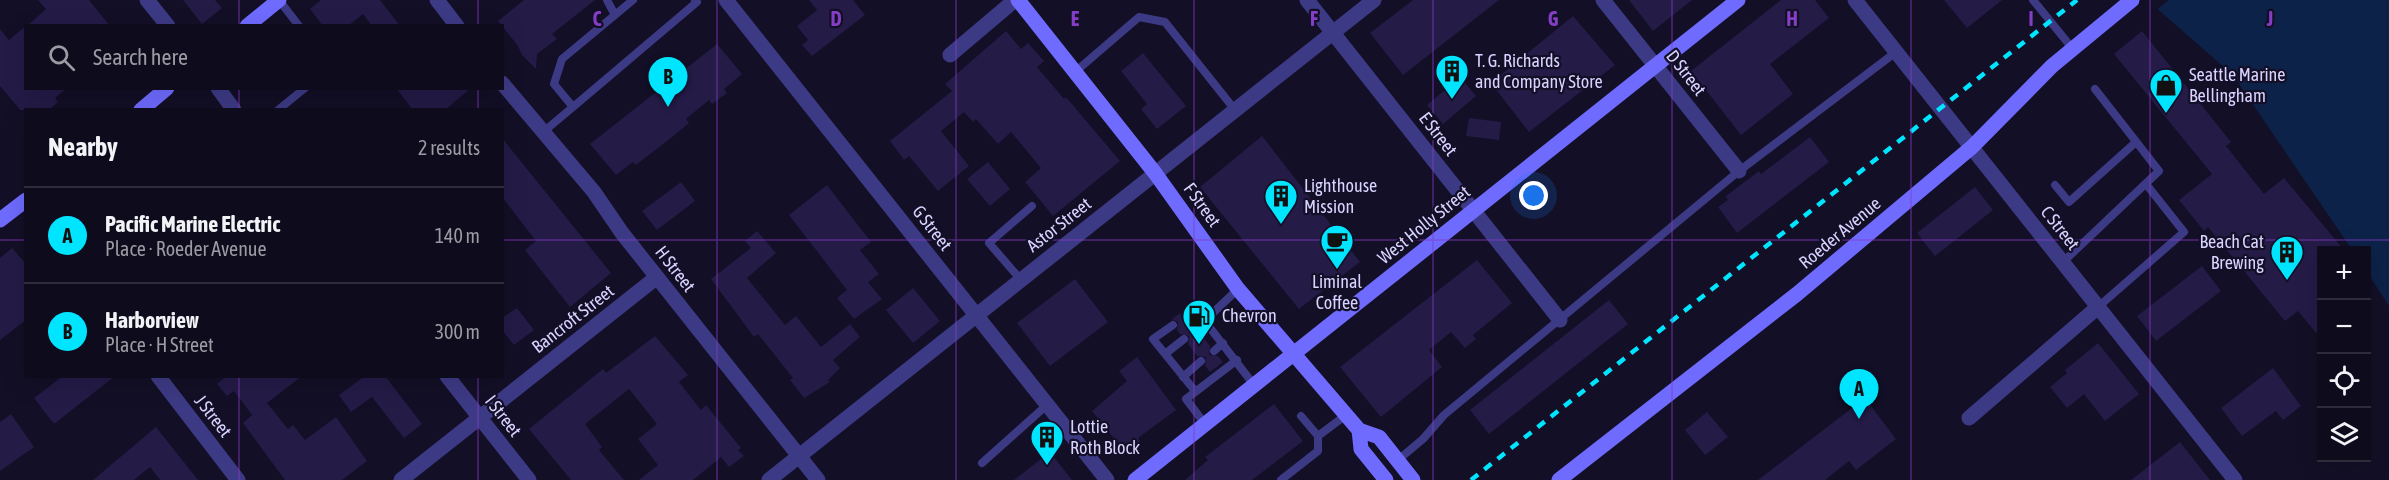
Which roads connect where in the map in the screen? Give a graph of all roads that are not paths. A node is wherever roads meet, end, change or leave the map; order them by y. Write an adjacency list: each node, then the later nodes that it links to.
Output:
1 (279, 0): 18 (main road); 19 (lane)
2 (437, 0): 20 (street)
3 (607, 0): 16 (lane)
4 (633, 0): 16 (lane)
5 (695, 0): 32 (lane)
6 (726, 0): 53 (street, G Street)
7 (1307, 0): 21 (street, E Street)
8 (1374, 0): 21 (street, Astor Street)
9 (1603, 0): 25 (street, D Street)
10 (1738, 0): 25 (main road, West Holly Street)
11 (1855, 0): 23 (street, C Street)
12 (2033, 0): 22 (lane)
13 (2132, 0): 22 (main road, Roeder Avenue)
14 (149, 1): 17 (street)
15 (1022, 2): 24 (street); 26 (main road, F Street)
16 (615, 15): 32 (lane)
17 (166, 24)
18 (249, 24)
19 (297, 24)
20 (455, 24)
21 (1333, 32): 36 (street, Astor Street); 46 (street, E Street)
22 (2072, 48): 39 (main road, Roeder Avenue)
23 (1896, 52): 39 (street, C Street); 40 (lane)
24 (950, 55)
25 (1655, 66): 40 (street, D Street); 46 (main road, West Holly Street)
26 (1076, 72): 36 (lane); 41 (main road, F Street)
27 (504, 86): 37 (street, H Street)
28 (2095, 89): 38 (lane)
29 (165, 90): 33 (main road)
30 (219, 90): 34 (street)
31 (302, 90): 35 (lane)
32 (573, 107): 37 (lane)
33 (143, 108)
34 (233, 108)
35 (280, 108)
36 (1235, 110): 41 (street, Astor Street)
37 (542, 133): 49 (street, H Street)
38 (2136, 142): 42 (lane); 43 (lane)
39 (1972, 147): 48 (street, C Street); 92 (main road, Roeder Avenue)
40 (1739, 171): 55 (lane)
41 (1155, 173): 50 (street, Astor Street); 51 (main road, F Street)
42 (2146, 184): 48 (lane); 52 (lane)
43 (2055, 185)
44 (24, 206): 47 (main road)
45 (1032, 206): 50 (lane)
46 (1474, 210): 55 (street, E Street); 63 (main road, West Holly Street)
47 (2, 215)
48 (2063, 262): 52 (street, C Street)
49 (657, 278): 74 (street, Bancroft Street); 79 (street, H Street)
50 (1021, 280): 53 (street, Astor Street)
51 (1238, 289): 56 (lane); 63 (main road, F Street)
52 (2098, 307): 75 (street); 93 (street, C Street)
53 (976, 315): 71 (street, G Street); 79 (street, Astor Street)
54 (1186, 315): 56 (lane)
55 (1560, 320): 80 (lane)
56 (1205, 321): 58 (lane); 60 (lane)
57 (1173, 325): 62 (lane)
58 (1197, 328)
59 (1184, 339): 62 (lane)
60 (1223, 343): 61 (lane); 64 (lane)
61 (1215, 351)
62 (1165, 354): 66 (lane)
63 (1293, 354): 69 (main road, West Holly Street); 72 (main road, F Street)
64 (1237, 360): 69 (lane); 70 (lane)
65 (1201, 361): 66 (lane)
66 (1183, 377): 70 (lane)
67 (160, 378): 82 (street, J Street)
68 (449, 378): 74 (street, I Street)
69 (1254, 385): 76 (main road, West Holly Street)
70 (1195, 391): 76 (lane)
71 (1047, 405): 81 (lane); 87 (street, G Street)
72 (1346, 415): 77 (main road, F Street); 78 (lane)
73 (1301, 416): 78 (lane)
74 (479, 418): 83 (street, Bancroft Street); 84 (street, I Street)
75 (1970, 418)
76 (1205, 424): 88 (main road, West Holly Street)
77 (1359, 430): 80 (main road, F Street); 90 (main road, F Street)
78 (1318, 436): 89 (lane)
79 (799, 456): 85 (street, Astor Street); 86 (street, H Street)
80 (1398, 460): 91 (main road, F Street)
81 (982, 463)
82 (238, 480)
83 (400, 480)
84 (529, 480)
85 (769, 480)
86 (818, 480)
87 (1107, 480)
88 (1135, 480)
89 (1281, 480)
90 (1386, 480)
91 (1413, 480)
92 (1560, 480)
93 (2235, 480)

